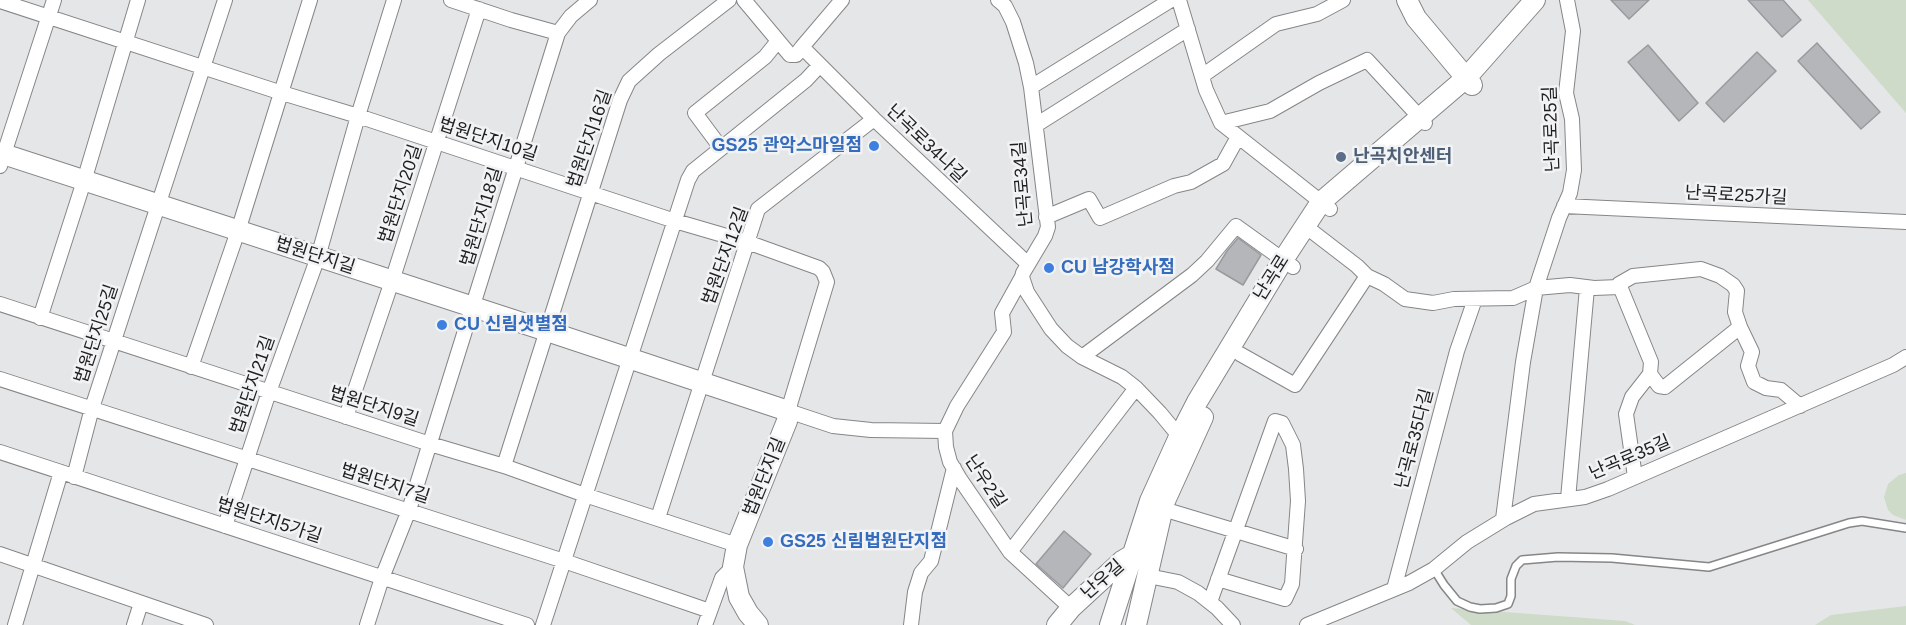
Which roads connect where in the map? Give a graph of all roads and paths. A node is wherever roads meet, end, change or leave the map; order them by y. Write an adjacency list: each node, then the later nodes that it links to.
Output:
1 (54, 0): 21 (street)
2 (138, 0): 25 (street)
3 (225, 0): 28 (street, 법원단지25길)
4 (310, 0): 32 (street)
5 (394, 0): 33 (street, 법원단지21길)
6 (451, 0): 20 (street)
7 (590, 0): 23 (street, 법원단지18길)
8 (729, 0): 44 (street, 법원단지16길)
9 (744, 0): 24 (street)
10 (841, 0): 26 (street)
11 (998, 0): 31 (street, 난곡로34길)
12 (1171, 0): 31 (street)
13 (1179, 0): 22 (street)
14 (1343, 0): 29 (street)
15 (1407, 0): 30 (street)
16 (1535, 0): 30 (street, 난곡로)
17 (1551, 0): 30 (street, 난곡로)
18 (1567, 0): 47 (street, 난곡로25길)
19 (0, 1): 21 (street, 법원단지10길)
20 (479, 9): 23 (street); 39 (street, 법원단지20길)
21 (48, 17): 25 (street, 법원단지10길); 41 (street)
22 (1188, 29): 29 (street); 37 (street, 난곡로34길)
23 (558, 33): 42 (street, 법원단지18길)
24 (778, 41): 26 (street); 40 (street)
25 (124, 42): 28 (street, 법원단지10길); 43 (street)
26 (802, 47): 27 (street, 난곡로34나길)
27 (820, 65): 34 (street, 난곡로34나길); 40 (street)
28 (204, 67): 32 (street, 법원단지10길); 45 (street, 법원단지25길)
29 (1202, 76): 36 (street)
30 (1469, 81): 35 (street, 난곡로)
31 (1031, 87): 37 (street, 난곡로34길)
32 (282, 93): 33 (street, 법원단지10길); 52 (street)
33 (358, 116): 39 (street, 법원단지10길); 54 (street, 법원단지21길)
34 (874, 119): 53 (street, 법원단지12길); 55 (street, 난곡로34나길)
35 (1423, 122): 36 (street); 46 (street, 난곡로)
36 (1221, 123): 38 (street)
37 (1036, 125): 48 (street, 난곡로34길)
38 (1238, 137): 46 (street); 48 (street)
39 (437, 142): 42 (street, 법원단지10길); 59 (street, 법원단지20길)
40 (721, 148): 49 (street)
41 (1, 158): 43 (street, 법원단지길)
42 (516, 169): 44 (street, 법원단지10길); 65 (street, 법원단지18길)
43 (84, 181): 45 (street, 법원단지길); 66 (street)
44 (590, 193): 49 (street, 법원단지10길); 68 (street, 법원단지16길)
45 (159, 204): 52 (street, 법원단지길); 69 (street, 법원단지25길)
46 (1325, 206): 51 (street, 난곡로)
47 (1564, 206): 50 (street, 난곡로25가길); 61 (street, 난곡로25길)
48 (1046, 217): 55 (street, 난곡로34길)
49 (675, 221): 53 (street, 법원단지10길); 73 (street)
50 (1906, 222)
51 (1310, 229): 56 (street, 난곡로); 57 (street)
52 (238, 231): 54 (street, 법원단지길); 74 (street)
53 (747, 242): 77 (street, 법원단지12길); 82 (street, 법원단지10길)
54 (318, 257): 59 (street, 법원단지길); 79 (street, 법원단지21길)
55 (1027, 263): 58 (street, 난곡로34길)
56 (1288, 264): 70 (street, 난곡로); 71 (street); 85 (street, 난곡로)
57 (1367, 276): 63 (street); 70 (street)
58 (1022, 277): 71 (street); 84 (street, 난곡로34길)
59 (392, 281): 65 (street, 법원단지길); 83 (street)
60 (1619, 284): 62 (street); 67 (street); 75 (street)
61 (1536, 288): 62 (street); 63 (street); 98 (street, 난곡로25길)
62 (1587, 288): 94 (street)
63 (1475, 299): 115 (street, 난곡로35다길)
64 (0, 304): 66 (street, 법원단지9길)
65 (472, 308): 68 (street, 법원단지길); 86 (street, 법원단지18길)
66 (40, 318): 69 (street, 법원단지9길)
67 (1740, 327): 75 (street); 80 (street)
68 (546, 331): 73 (street, 법원단지길); 89 (street)
69 (114, 341): 74 (street, 법원단지9길); 81 (street, 법원단지25길)
70 (1240, 354): 85 (street, 난곡로)
71 (1082, 357): 78 (street)
72 (1906, 357): 80 (street, 난곡로35길)
73 (629, 359): 77 (street, 법원단지길); 93 (street)
74 (191, 367): 79 (street, 법원단지9길)
75 (1650, 374): 92 (street)
76 (0, 379): 81 (street, 법원단지7길)
77 (702, 383): 82 (street, 법원단지길); 97 (street)
78 (1136, 388): 85 (street); 105 (street)
79 (270, 392): 83 (street, 법원단지9길); 88 (street, 법원단지21길)
80 (1800, 406): 92 (street, 난곡로35길)
81 (92, 408): 88 (street, 법원단지7길); 91 (street, 법원단지25길)
82 (788, 411): 84 (street); 103 (street, 법원단지길)
83 (346, 417): 86 (street, 법원단지9길)
84 (945, 430): 90 (street, 난우2길)
85 (1184, 442): 95 (street, 난곡로); 107 (street, 난곡로)
86 (430, 444): 89 (street, 법원단지9길); 96 (street, 법원단지18길)
87 (0, 452): 91 (street, 법원단지5가길)
88 (247, 459): 96 (street, 법원단지7길); 99 (street, 법원단지21길)
89 (504, 466): 93 (street, 법원단지9길)
90 (954, 468): 105 (street, 난우2길); 129 (street)
91 (68, 475): 99 (street, 법원단지5가길); 109 (street, 법원단지25길)
92 (1635, 477): 94 (street, 난곡로35길)
93 (585, 495): 97 (street, 법원단지9길); 108 (street)
94 (1568, 499): 98 (street, 난곡로35길)
95 (1163, 509): 101 (street); 102 (street, 난곡로)
96 (409, 510): 108 (street, 법원단지7길); 113 (street, 법원단지18길)
97 (658, 518): 103 (street, 법원단지9길)
98 (1503, 519): 111 (street, 난곡로35길)
99 (225, 526): 113 (street, 법원단지5가길)
100 (1906, 528): 111 (lane)
101 (1236, 531): 104 (street); 104 (street); 114 (street)
102 (1155, 543): 107 (street, 난우길); 112 (street, 난곡로)
103 (737, 545): 110 (street, 법원단지길)
104 (1296, 549): 114 (street)
105 (1010, 552): 118 (street, 난우2길)
106 (0, 554): 109 (street)
107 (1133, 555): 118 (street, 난우길); 131 (street, 난곡로)
108 (564, 561): 119 (street, 법원단지7길); 126 (street)
109 (33, 566): 117 (street); 121 (street, 법원단지25길)
110 (733, 567): 119 (street); 128 (street, 법원단지길)
111 (1434, 569): 115 (street, 난곡로35길)
112 (1148, 576): 116 (street); 132 (street, 난곡로)
113 (382, 578): 124 (street, 법원단지18길); 125 (street, 법원단지5가길)
114 (1218, 579): 116 (street)
115 (1394, 589): 133 (street, 난곡로35길)
116 (1210, 602): 120 (street)
117 (141, 603): 122 (street); 123 (street)
118 (1071, 608): 130 (street, 난우길)
119 (710, 611): 127 (street)
120 (1226, 622)
121 (15, 625)
122 (134, 625)
123 (206, 625)
124 (368, 625)
125 (527, 625)
126 (543, 625)
127 (705, 625)
128 (758, 625)
129 (911, 625)
130 (1057, 625)
131 (1110, 625)
132 (1136, 625)
133 (1307, 625)

